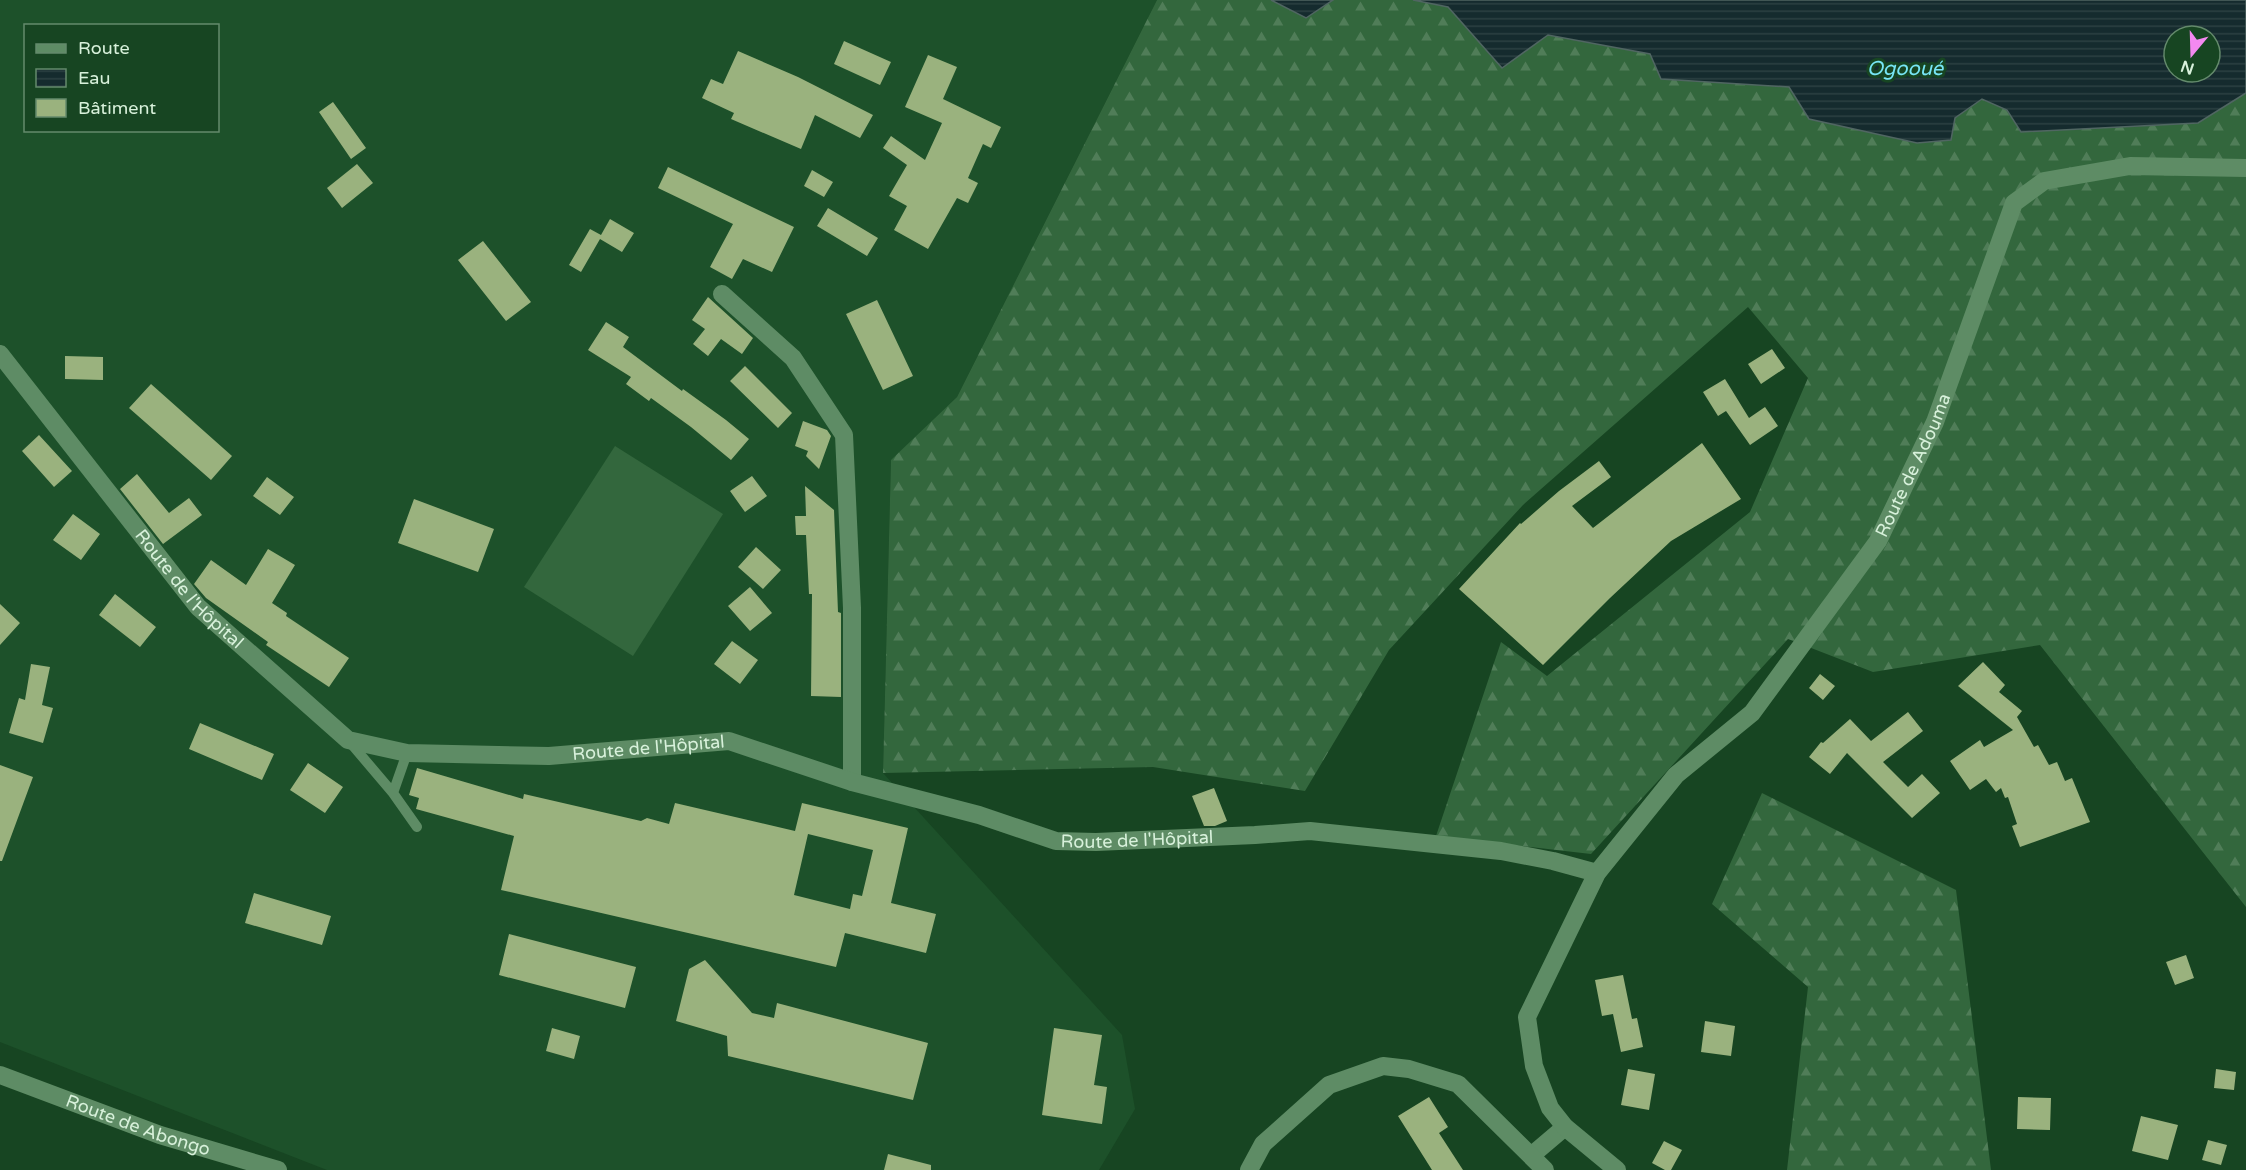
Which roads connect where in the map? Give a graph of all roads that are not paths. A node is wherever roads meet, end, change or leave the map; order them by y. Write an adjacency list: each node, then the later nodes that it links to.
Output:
1 (2246, 168): 9 (street, Route de Adouma)
2 (722, 294): 6 (street)
3 (0, 354): 4 (street, Route de l'Hôpital)
4 (348, 740): 5 (street, Route de l'Hôpital); 7 (lane)
5 (406, 753): 6 (street, Route de l'Hôpital); 7 (lane)
6 (852, 782): 9 (street, Route de l'Hôpital)
7 (393, 793): 8 (lane)
8 (417, 827)
9 (1597, 873): 11 (street, Route de Adouma)
10 (0, 1075): 13 (street, Route de Abongo)
11 (1565, 1126): 12 (street); 16 (street, Route de Adouma)
12 (1532, 1155): 14 (street); 15 (street)
13 (278, 1170)
14 (1249, 1170)
15 (1545, 1170)
16 (1617, 1170)

